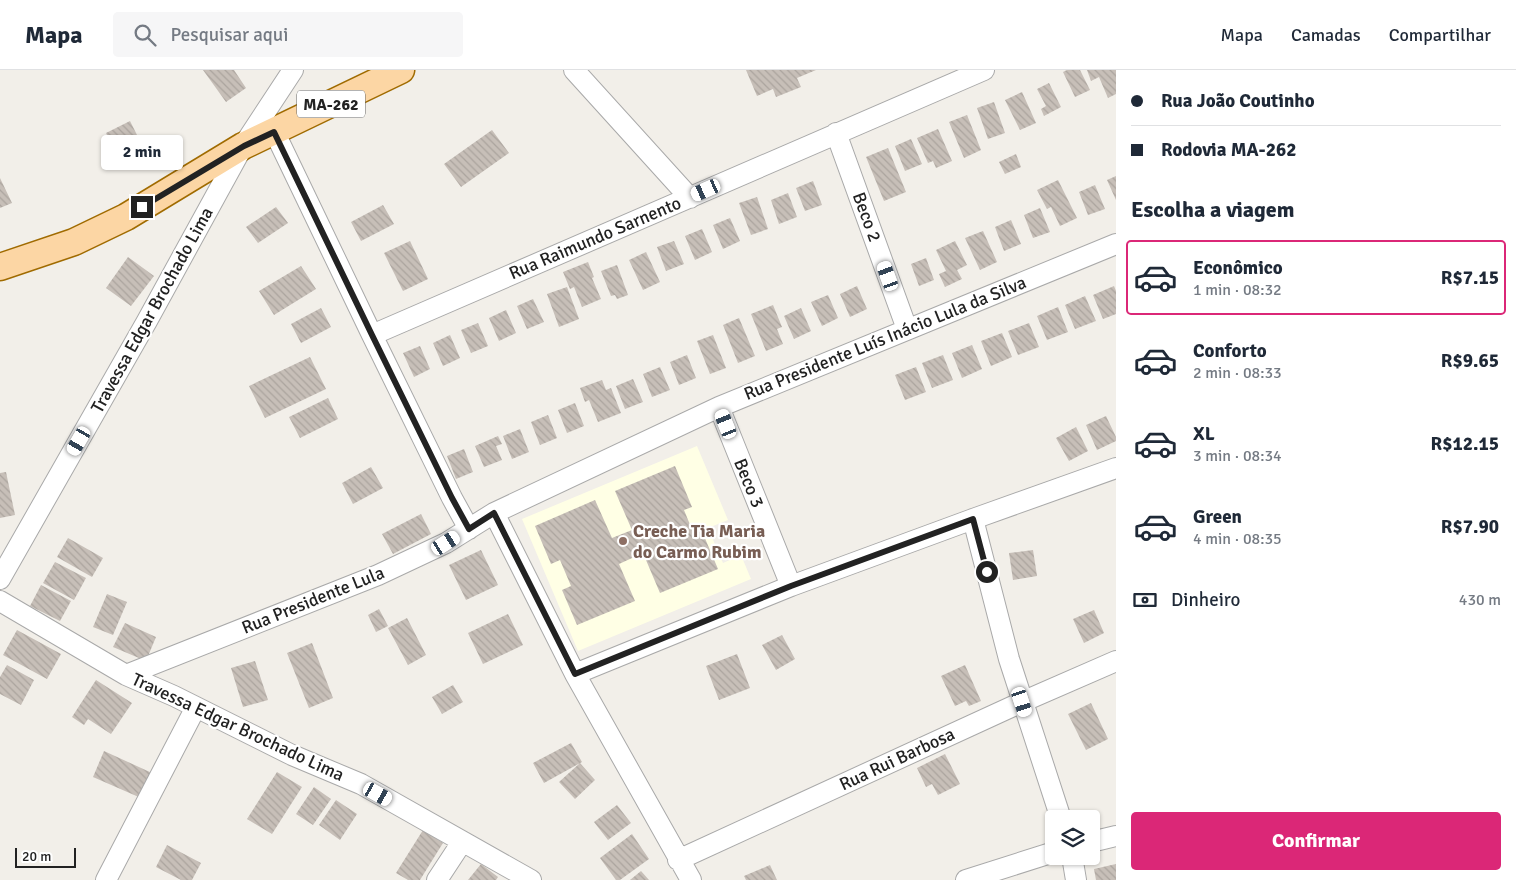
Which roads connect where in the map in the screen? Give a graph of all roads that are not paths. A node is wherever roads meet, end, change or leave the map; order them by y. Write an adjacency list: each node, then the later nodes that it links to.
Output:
1 (293, 70): 6 (street, MA-262)
2 (401, 70): 6 (main road, MA-262)
3 (574, 70): 7 (street)
4 (984, 70): 5 (street, Rua Raimundo Sarnento)
5 (836, 133): 7 (street, Rua Raimundo Sarnento); 10 (street, Beco 2)
6 (259, 138): 9 (main road, MA-262); 11 (street); 17 (street, Travessa Edgar Brochado Lima)
7 (690, 198): 11 (street, Rua Raimundo Sarnento)
8 (1116, 244): 10 (street, Rua Presidente Luís Inácio Lula da Silva)
9 (0, 267)
10 (907, 329): 12 (street, Rua Presidente Luís Inácio Lula da Silva)
11 (372, 335): 16 (street)
12 (719, 407): 14 (street, Rua Presidente Luís Inácio Lula da Silva); 18 (street, Beco 3)
13 (1116, 468): 15 (street)
14 (494, 513): 16 (street, Rua Presidente Lula); 21 (street)
15 (973, 519): 18 (street); 23 (street)
16 (469, 529): 22 (street, Rua Presidente Lula)
17 (0, 579)
18 (791, 586): 21 (street)
19 (0, 601): 22 (street, Travessa Edgar Brochado Lima)
20 (1116, 661): 23 (street, Rua Rui Barbosa)
21 (575, 674): 30 (street)
22 (126, 675): 24 (street, Travessa Edgar Brochado Lima)
23 (1022, 702): 25 (street); 30 (street, Rua Rui Barbosa)
24 (196, 707): 28 (street, Travessa Edgar Brochado Lima); 32 (street)
25 (1058, 810)
26 (1116, 836): 27 (street)
27 (1100, 840)
28 (462, 842): 33 (street); 34 (street, Travessa Edgar Brochado Lima)
29 (1045, 855): 36 (street)
30 (678, 860): 35 (street)
31 (1074, 865): 37 (street)
32 (106, 880)
33 (437, 880)
34 (531, 880)
35 (690, 880)
36 (966, 880)
37 (1076, 880)

